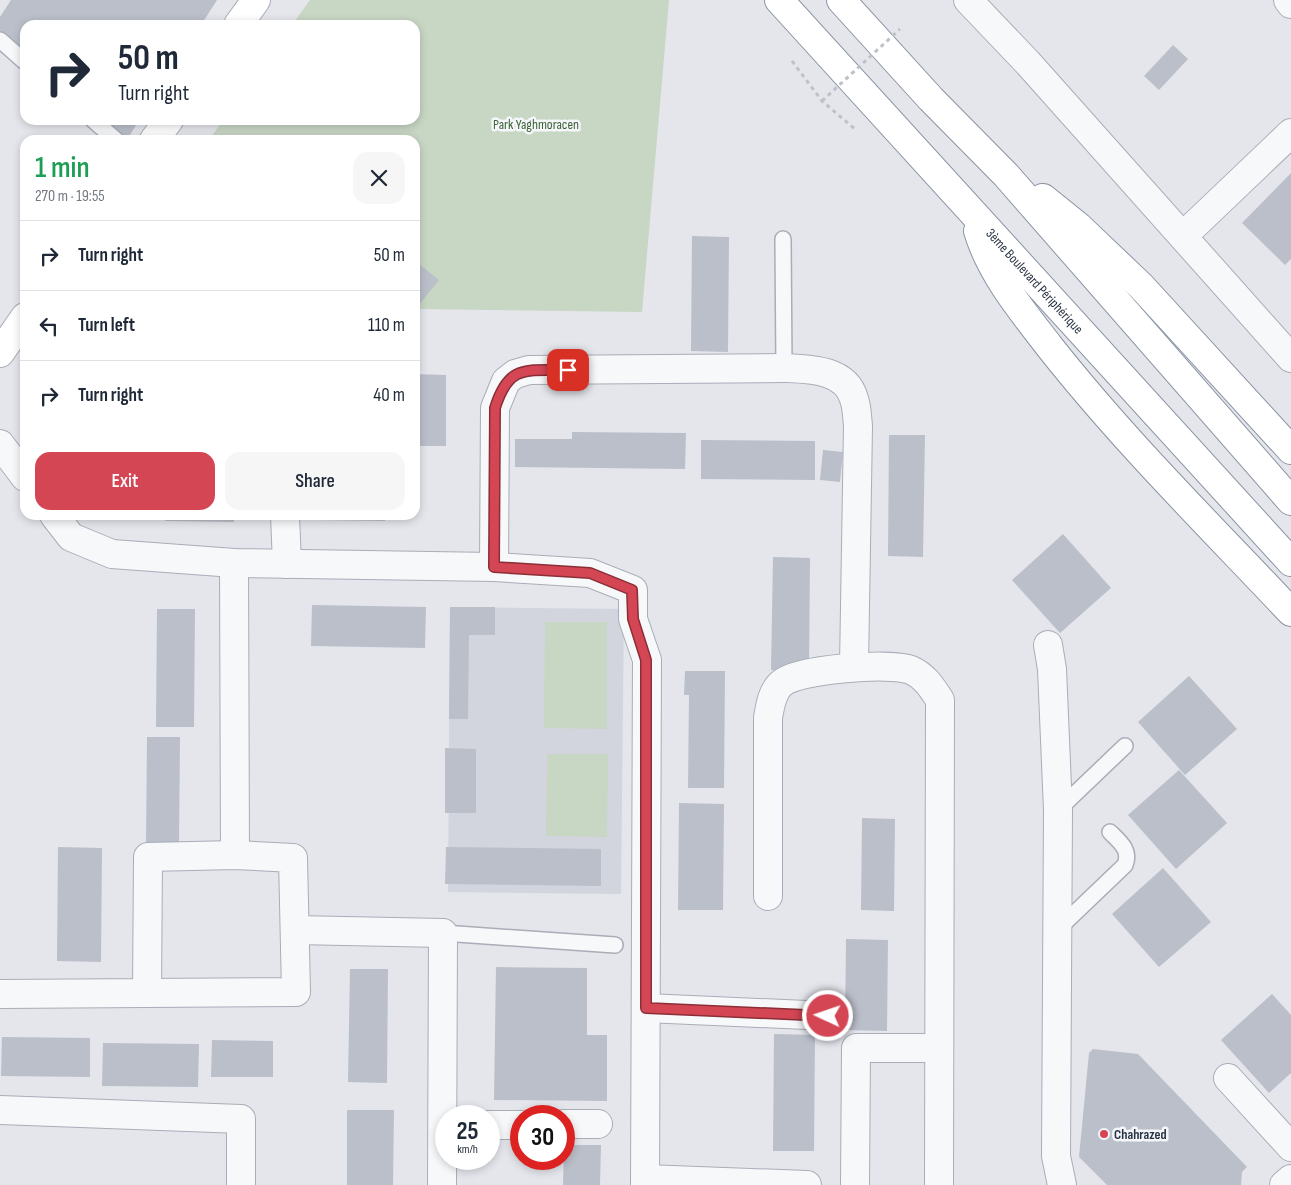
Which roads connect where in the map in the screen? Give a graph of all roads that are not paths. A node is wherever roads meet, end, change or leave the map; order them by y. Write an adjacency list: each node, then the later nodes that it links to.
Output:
1 (256, 0): 7 (main road)
2 (779, 0): 14 (main road, 3ème Boulevard Périphérique)
3 (841, 0): 13 (main road)
4 (968, 0): 15 (street)
5 (1288, 0): 6 (street)
6 (1291, 4)
7 (242, 20)
8 (0, 40): 9 (lane)
9 (20, 58)
10 (99, 125): 12 (lane)
11 (1291, 133): 15 (street)
12 (110, 135)
13 (1006, 174): 22 (main road); 24 (main road)
14 (973, 215): 27 (main road, 3ème Boulevard Périphérique); 31 (main road)
15 (1183, 236): 19 (street)
16 (783, 239): 20 (lane)
17 (20, 324): 18 (main road)
18 (0, 353)
19 (1291, 358)
20 (784, 368): 30 (street); 33 (street)
21 (0, 444): 23 (street)
22 (1291, 450)
23 (20, 470)
24 (1291, 500)
25 (58, 520): 28 (street)
26 (285, 520): 29 (street)
27 (1291, 562)
28 (234, 563): 29 (street); 37 (street)
29 (287, 564): 30 (street)
30 (494, 567): 45 (street)
31 (1291, 612)
32 (1048, 645): 35 (street)
33 (854, 667): 38 (street); 47 (street)
34 (1125, 746): 35 (lane)
35 (1058, 810): 40 (street)
36 (1110, 832): 40 (lane)
37 (236, 855): 39 (street); 43 (street)
38 (768, 896)
39 (295, 930): 41 (street); 43 (street)
40 (1057, 930): 62 (street)
41 (443, 933): 42 (lane); 49 (street)
42 (615, 945)
43 (147, 993): 44 (street)
44 (0, 994)
45 (646, 1008): 46 (street); 56 (street)
46 (828, 1016)
47 (939, 1048): 60 (street); 61 (street)
48 (1228, 1078): 53 (street)
49 (444, 1105)
50 (0, 1110): 57 (street)
51 (575, 1124): 52 (street)
52 (598, 1124)
53 (1291, 1147)
54 (442, 1170): 58 (street)
55 (1291, 1179): 63 (street)
56 (645, 1182): 59 (street)
57 (241, 1185)
58 (442, 1185)
59 (807, 1185)
60 (855, 1185)
61 (939, 1185)
62 (1062, 1185)
63 (1284, 1185)

